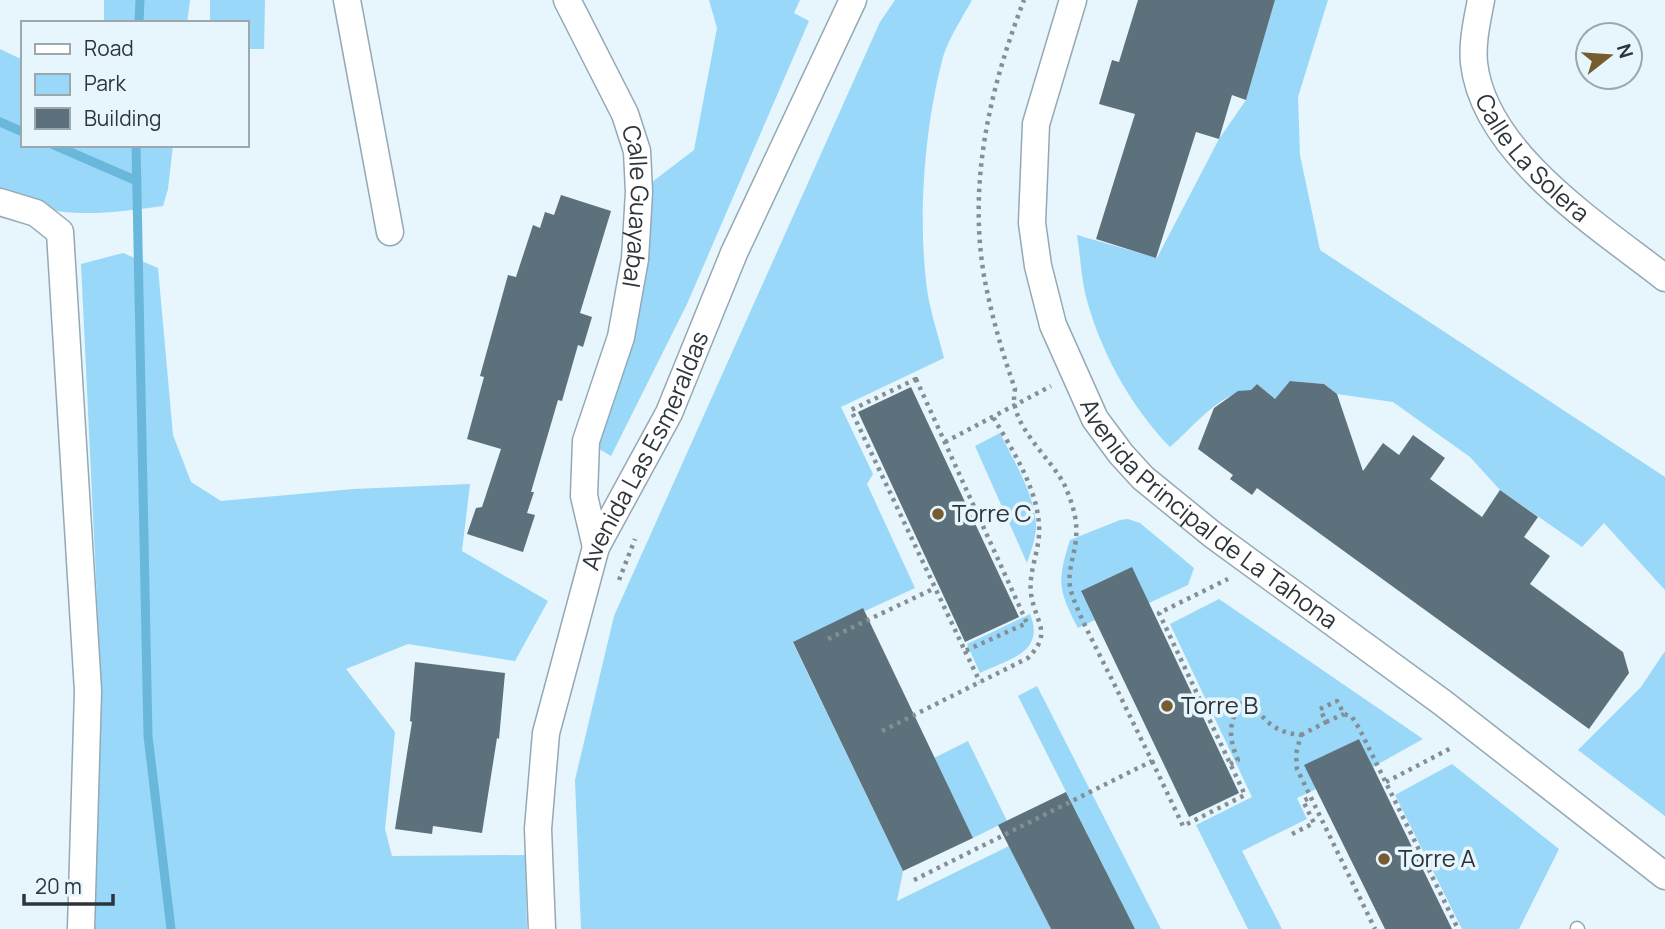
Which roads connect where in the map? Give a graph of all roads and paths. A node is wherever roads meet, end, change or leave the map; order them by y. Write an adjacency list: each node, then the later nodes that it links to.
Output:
1 (347, 0): 10 (street)
2 (567, 0): 17 (street, Calle Guayabal)
3 (853, 0): 17 (street, Avenida Las Esmeraldas)
4 (1024, 0): 13 (path)
5 (1073, 0): 34 (street, Avenida Principal de La Tahona)
6 (1481, 0): 11 (street, Calle La Solera)
7 (0, 202): 9 (street)
8 (0, 215): 9 (street)
9 (60, 232): 36 (street)
10 (390, 232)
11 (1665, 278)
12 (1055, 384): 13 (path)
13 (1015, 406): 14 (path); 29 (path)
14 (993, 417): 15 (path); 23 (path)
15 (945, 442): 19 (path); 22 (path)
16 (638, 531): 20 (path)
17 (596, 547): 37 (street, Avenida Las Esmeraldas)
18 (1220, 570): 30 (path)
19 (935, 588): 21 (path); 22 (path)
20 (614, 592)
21 (828, 639)
22 (965, 651): 23 (path)
23 (980, 682): 26 (path)
24 (1344, 714): 25 (path); 25 (path); 31 (path)
25 (1326, 722): 27 (path)
26 (882, 731)
27 (1301, 735): 30 (path); 32 (path)
28 (1444, 737): 31 (path)
29 (1152, 761): 30 (path); 35 (path)
30 (1230, 764)
31 (1385, 782): 39 (path)
32 (1311, 797): 33 (path); 38 (path)
33 (1292, 834)
34 (1665, 876)
35 (914, 880)
36 (81, 929)
37 (541, 929)
38 (1375, 929)
39 (1458, 929)

